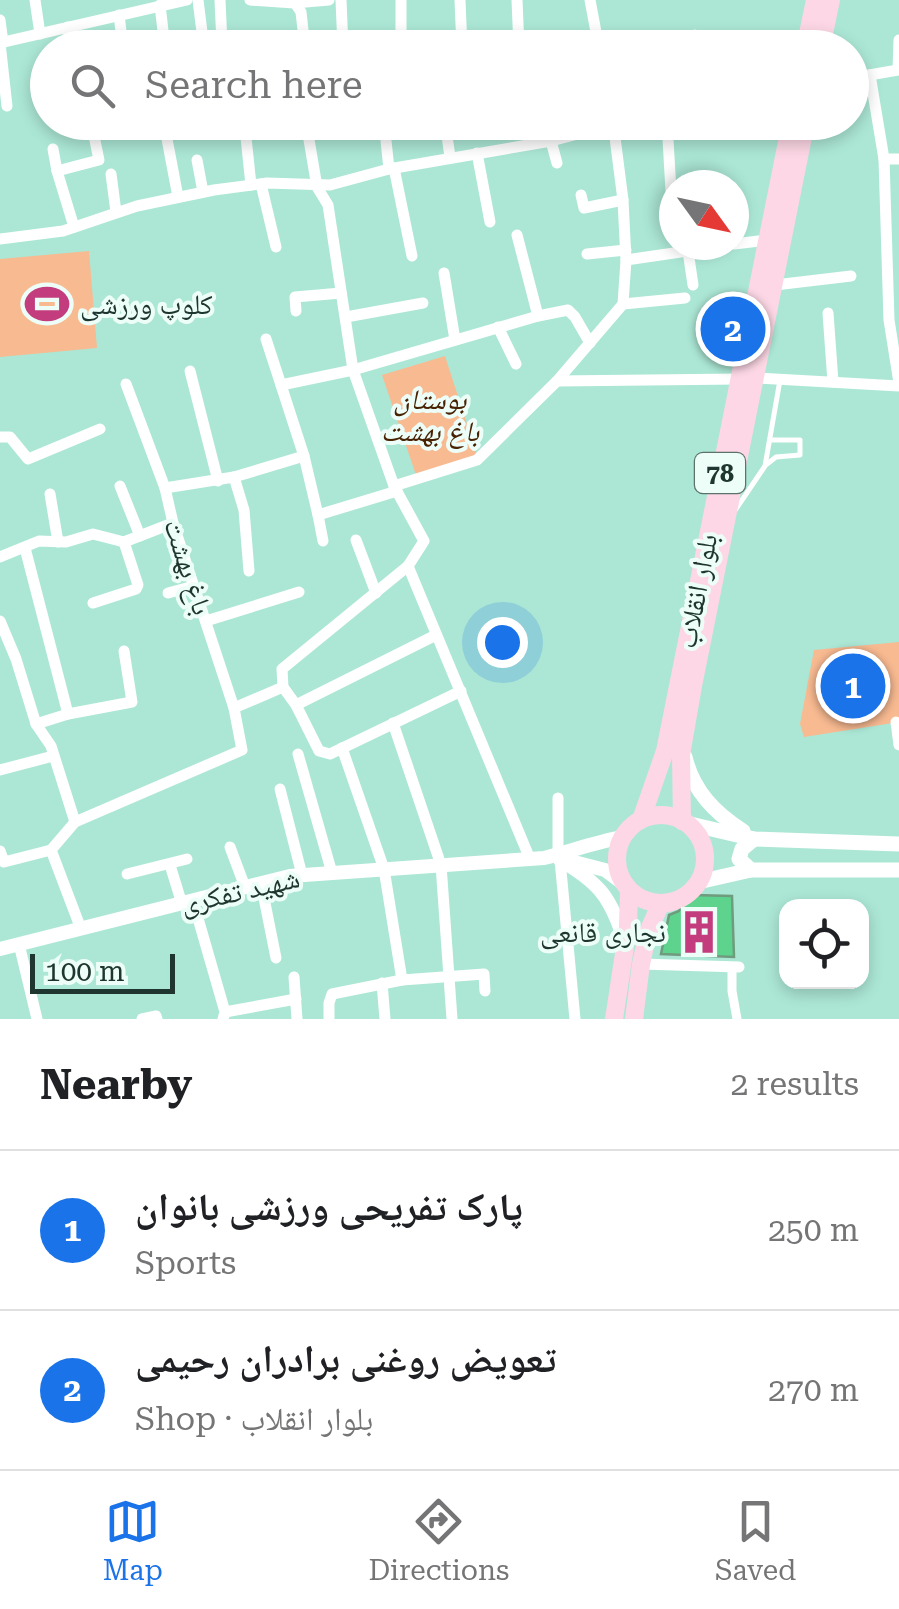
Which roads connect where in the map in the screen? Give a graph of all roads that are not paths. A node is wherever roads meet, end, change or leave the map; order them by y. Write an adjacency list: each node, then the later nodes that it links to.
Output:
1 (36, 0): 19 (street)
2 (187, 0): 15 (street)
3 (198, 0): 23 (street)
4 (220, 0): 24 (street)
5 (250, 0): 14 (street)
6 (329, 0): 14 (street)
7 (341, 0): 26 (street)
8 (401, 0): 27 (street)
9 (460, 0): 28 (street)
10 (517, 0): 29 (street)
11 (590, 0): 30 (street)
12 (814, 0): 31 (main road)
13 (831, 0): 32 (main road)
14 (294, 1): 25 (street)
15 (154, 4): 16 (street); 22 (street)
16 (119, 15): 18 (street); 21 (street)
17 (0, 20): 35 (street)
18 (68, 28): 20 (street)
19 (40, 30)
20 (59, 30)
21 (121, 30)
22 (160, 30)
23 (202, 30)
24 (221, 30)
25 (302, 30)
26 (343, 30)
27 (402, 30)
28 (461, 30)
29 (519, 30)
30 (596, 30)
31 (808, 30)
32 (825, 30)
33 (30, 36): 35 (street)
34 (899, 40): 36 (street)
35 (1, 43): 38 (street)
36 (899, 70): 37 (street)
37 (870, 74): 55 (street)
38 (7, 106)
39 (94, 140): 61 (street)
40 (166, 140): 67 (street)
41 (247, 140): 63 (street)
42 (309, 140): 64 (street)
43 (387, 140): 58 (street)
44 (448, 140): 53 (street)
45 (555, 140): 50 (street)
46 (619, 140): 68 (street)
47 (668, 140): 59 (street)
48 (790, 140): 60 (main road, بلوار انقلاب / 78)
49 (800, 140): 60 (main road, بلوار انقلاب / 78)
50 (551, 141): 52 (street); 57 (street)
51 (53, 149): 61 (street)
52 (476, 153): 53 (street); 71 (street)
53 (450, 158): 58 (street)
54 (899, 158): 55 (street)
55 (884, 159): 107 (street)
56 (197, 160): 65 (street)
57 (557, 164)
58 (392, 168): 64 (street); 81 (street)
59 (670, 170)
60 (789, 170): 69 (main road, بلوار انقلاب / 78)
61 (58, 171): 72 (street)
62 (111, 174): 70 (street)
63 (256, 184): 64 (street); 65 (street); 77 (street)
64 (318, 186): 87 (street)
65 (203, 192): 67 (street)
66 (581, 195): 68 (street)
67 (178, 197): 70 (street)
68 (624, 200): 80 (street)
69 (782, 206): 75 (main road, بلوار انقلاب / 78); 86 (main road, بلوار انقلاب / 78)
70 (116, 212): 72 (street)
71 (490, 222)
72 (74, 227): 74 (street)
73 (517, 235): 93 (street)
74 (0, 238)
75 (767, 240): 76 (street); 102 (main road, بلوار انقلاب / 78)
76 (749, 243)
77 (276, 247)
78 (659, 252): 80 (street)
79 (588, 254): 80 (street)
80 (626, 254): 90 (street)
81 (412, 256)
82 (689, 260): 85 (street)
83 (444, 273): 97 (street)
84 (852, 276): 86 (street)
85 (693, 285)
86 (775, 285): 102 (main road, بلوار انقلاب / 78)
87 (341, 292): 91 (street); 94 (street)
88 (685, 298): 90 (street)
89 (423, 303): 94 (street)
90 (623, 304): 98 (street)
91 (296, 311)
92 (828, 313): 105 (street)
93 (538, 316): 95 (street); 98 (street)
94 (346, 317): 100 (street)
95 (498, 327): 97 (street); 99 (street)
96 (266, 339): 108 (street)
97 (456, 340): 100 (street)
98 (590, 344): 104 (street)
99 (516, 364)
100 (353, 370): 108 (street); 118 (street)
101 (190, 371): 115 (street)
102 (748, 378): 103 (street); 104 (street); 121 (main road, بلوار انقلاب / 78); 155 (main road, بلوار انقلاب / 78)
103 (780, 379): 105 (street); 111 (lane)
104 (557, 381): 118 (street)
105 (832, 382): 107 (street)
106 (126, 384): 117 (street)
107 (899, 384)
108 (280, 385): 112 (street)
109 (100, 429): 110 (street)
110 (0, 437)
111 (772, 440): 113 (lane); 113 (lane)
112 (304, 456): 114 (street, باغ بهشت); 120 (street)
113 (765, 466): 121 (lane)
114 (234, 477): 115 (street, باغ بهشت); 131 (street)
115 (218, 481): 117 (street, باغ بهشت)
116 (120, 486): 123 (street)
117 (166, 488): 122 (street, باغ بهشت)
118 (395, 488): 120 (street); 130 (street)
119 (50, 494): 126 (street)
120 (318, 514): 125 (street)
121 (729, 520): 150 (main road, بلوار انقلاب / 78)
122 (173, 524): 123 (street); 132 (street, باغ بهشت)
123 (140, 536): 127 (street)
124 (356, 540): 135 (street)
125 (323, 541)
126 (58, 542): 127 (street); 128 (street)
127 (124, 542): 136 (street)
128 (25, 548): 129 (street); 145 (street)
129 (0, 557)
130 (408, 566): 135 (street); 139 (street)
131 (248, 571)
132 (194, 586): 134 (street); 138 (street, باغ بهشت)
133 (298, 592): 138 (street)
134 (168, 593)
135 (376, 593): 141 (street)
136 (93, 602)
137 (0, 621): 147 (street)
138 (206, 621): 144 (street, باغ بهشت)
139 (436, 635): 142 (street); 143 (street)
140 (124, 650): 145 (street)
141 (283, 687): 143 (street); 144 (street)
142 (460, 691): 148 (street); 167 (street)
143 (296, 704): 151 (street)
144 (234, 708): 160 (street, باغ بهشت)
145 (68, 714): 147 (street)
146 (896, 722): 149 (street)
147 (36, 724): 153 (street)
148 (393, 724): 151 (street); 171 (street)
149 (899, 746)
150 (683, 747): 156 (main road, بلوار انقلاب / 78); 163 (main road)
151 (342, 748): 172 (street)
152 (298, 754): 175 (street)
153 (53, 756): 154 (street); 160 (street)
154 (0, 770)
155 (656, 780): 156 (main road); 159 (main road, بلوار انقلاب / 78)
156 (680, 782): 161 (main road, بلوار انقلاب / 78)
157 (280, 790): 177 (street)
158 (558, 798): 167 (street)
159 (640, 820): 161 (main road); 162 (main road, 78)
160 (75, 822): 166 (street)
161 (684, 822): 163 (main road); 178 (main road, 78)
162 (623, 837): 167 (street); 181 (main road)
163 (754, 839): 164 (main road); 173 (main road)
164 (899, 844)
165 (230, 846): 180 (street)
166 (52, 850): 168 (street); 186 (street)
167 (548, 858): 171 (street, شهید تفکری); 181 (street); 187 (street); 207 (street)
168 (1, 859)
169 (187, 860): 170 (street)
170 (170, 865): 176 (street); 183 (street)
171 (441, 865): 172 (street, شهید تفکری); 193 (street)
172 (384, 869): 175 (street, شهید تفکری); 195 (street)
173 (751, 870): 174 (main road); 178 (main road)
174 (899, 870)
175 (332, 873): 177 (street, شهید تفکری)
176 (127, 874)
177 (302, 875): 179 (street, شهید تفکری)
178 (698, 882): 182 (main road)
179 (261, 883): 180 (street, شهید تفکری); 190 (street)
180 (244, 887): 183 (street, شهید تفکری)
181 (627, 888): 182 (main road); 184 (main road)
182 (678, 900): 185 (main road)
183 (187, 903): 186 (street, شهید تفکری); 199 (street)
184 (628, 917): 185 (main road); 187 (main road)
185 (654, 918): 191 (main road)
186 (81, 928): 188 (street, شهید تفکری)
187 (625, 942): 208 (main road)
188 (19, 944): 189 (street, شهید تفکری); 200 (street)
189 (0, 949)
190 (276, 958)
191 (640, 964): 192 (street); 209 (main road)
192 (736, 967): 210 (street)
193 (448, 976): 195 (street); 197 (street); 206 (street)
194 (294, 977): 198 (street)
195 (402, 980): 196 (street)
196 (382, 983): 204 (street); 205 (street)
197 (486, 990)
198 (296, 999): 199 (street); 203 (street)
199 (224, 1016)
200 (37, 1019)
201 (142, 1019): 202 (street)
202 (157, 1019)
203 (297, 1019)
204 (329, 1019)
205 (385, 1019)
206 (452, 1019)
207 (575, 1019)
208 (614, 1019)
209 (634, 1019)
210 (737, 1019)

